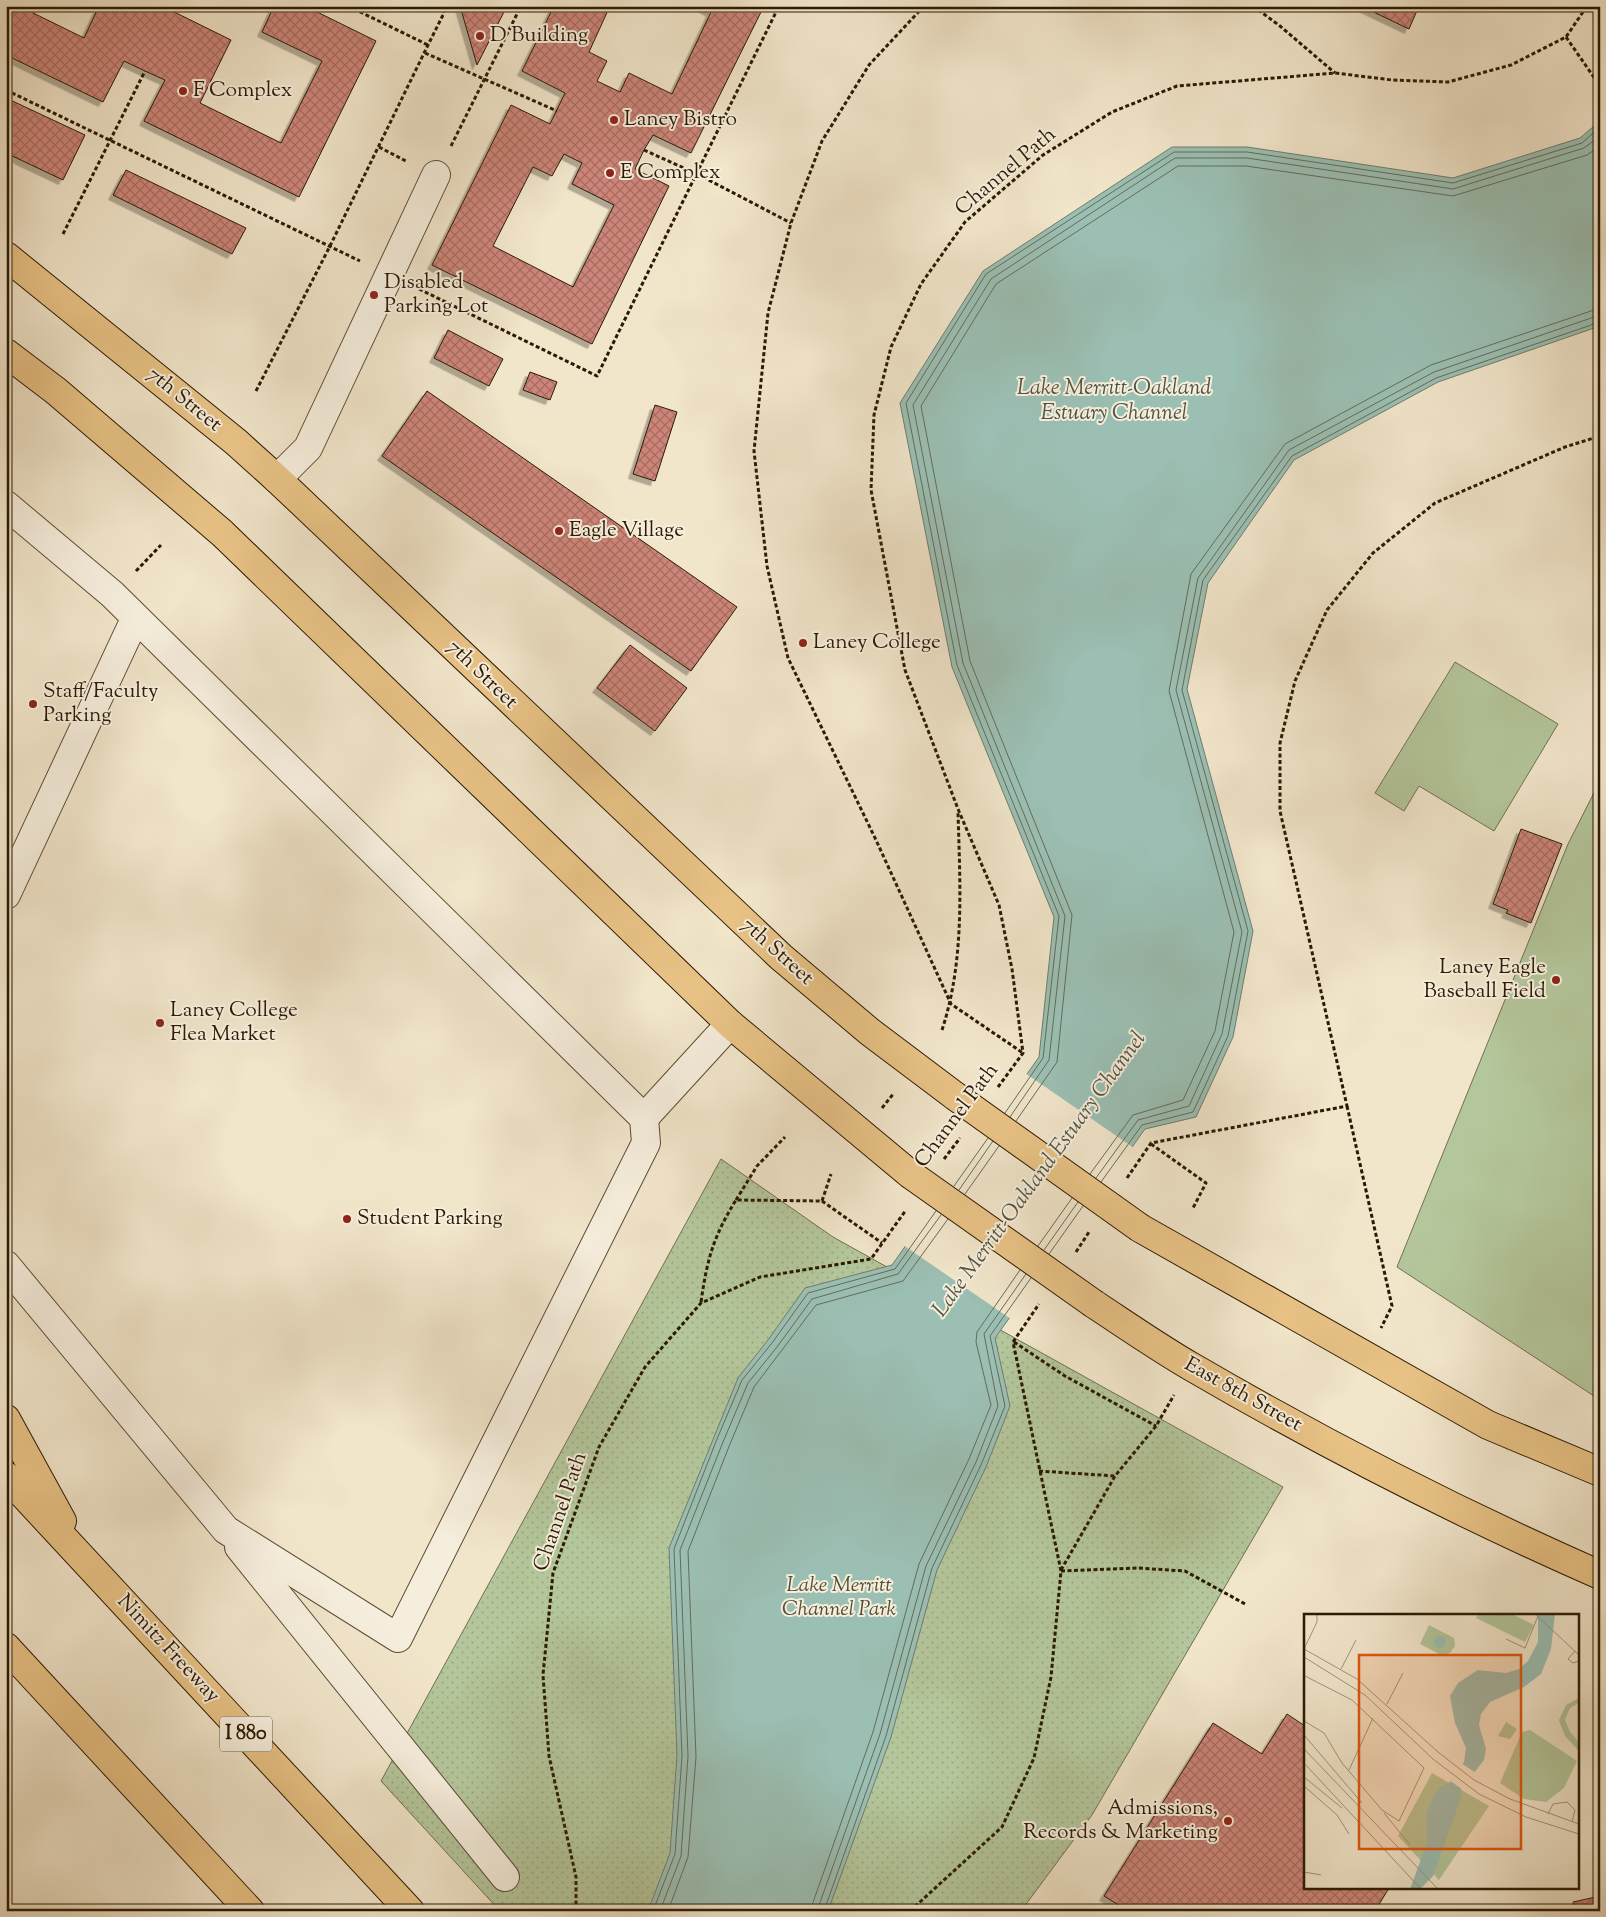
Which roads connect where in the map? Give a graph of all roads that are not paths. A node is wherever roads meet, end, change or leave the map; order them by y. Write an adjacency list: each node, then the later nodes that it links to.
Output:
1 (436, 175): 4 (lane)
2 (6, 256): 4 (main road, 7th Street)
3 (6, 353): 8 (main road)
4 (276, 479): 12 (main road, 7th Street, bridge)
5 (6, 505): 6 (lane)
6 (135, 619): 7 (lane); 9 (lane)
7 (6, 895)
8 (730, 1024): 9 (lane); 16 (main road, East 8th Street, bridge)
9 (644, 1118): 14 (lane)
10 (6, 1265): 14 (lane)
11 (6, 1419): 15 (main road)
12 (1600, 1472)
13 (6, 1476): 15 (main road, Nimitz Freeway / I 880)
14 (226, 1530): 18 (lane)
15 (82, 1557): 20 (main road, Nimitz Freeway / I 880)
16 (1600, 1576)
17 (6, 1647): 19 (main road)
18 (504, 1877)
19 (250, 1911)
20 (410, 1911)

